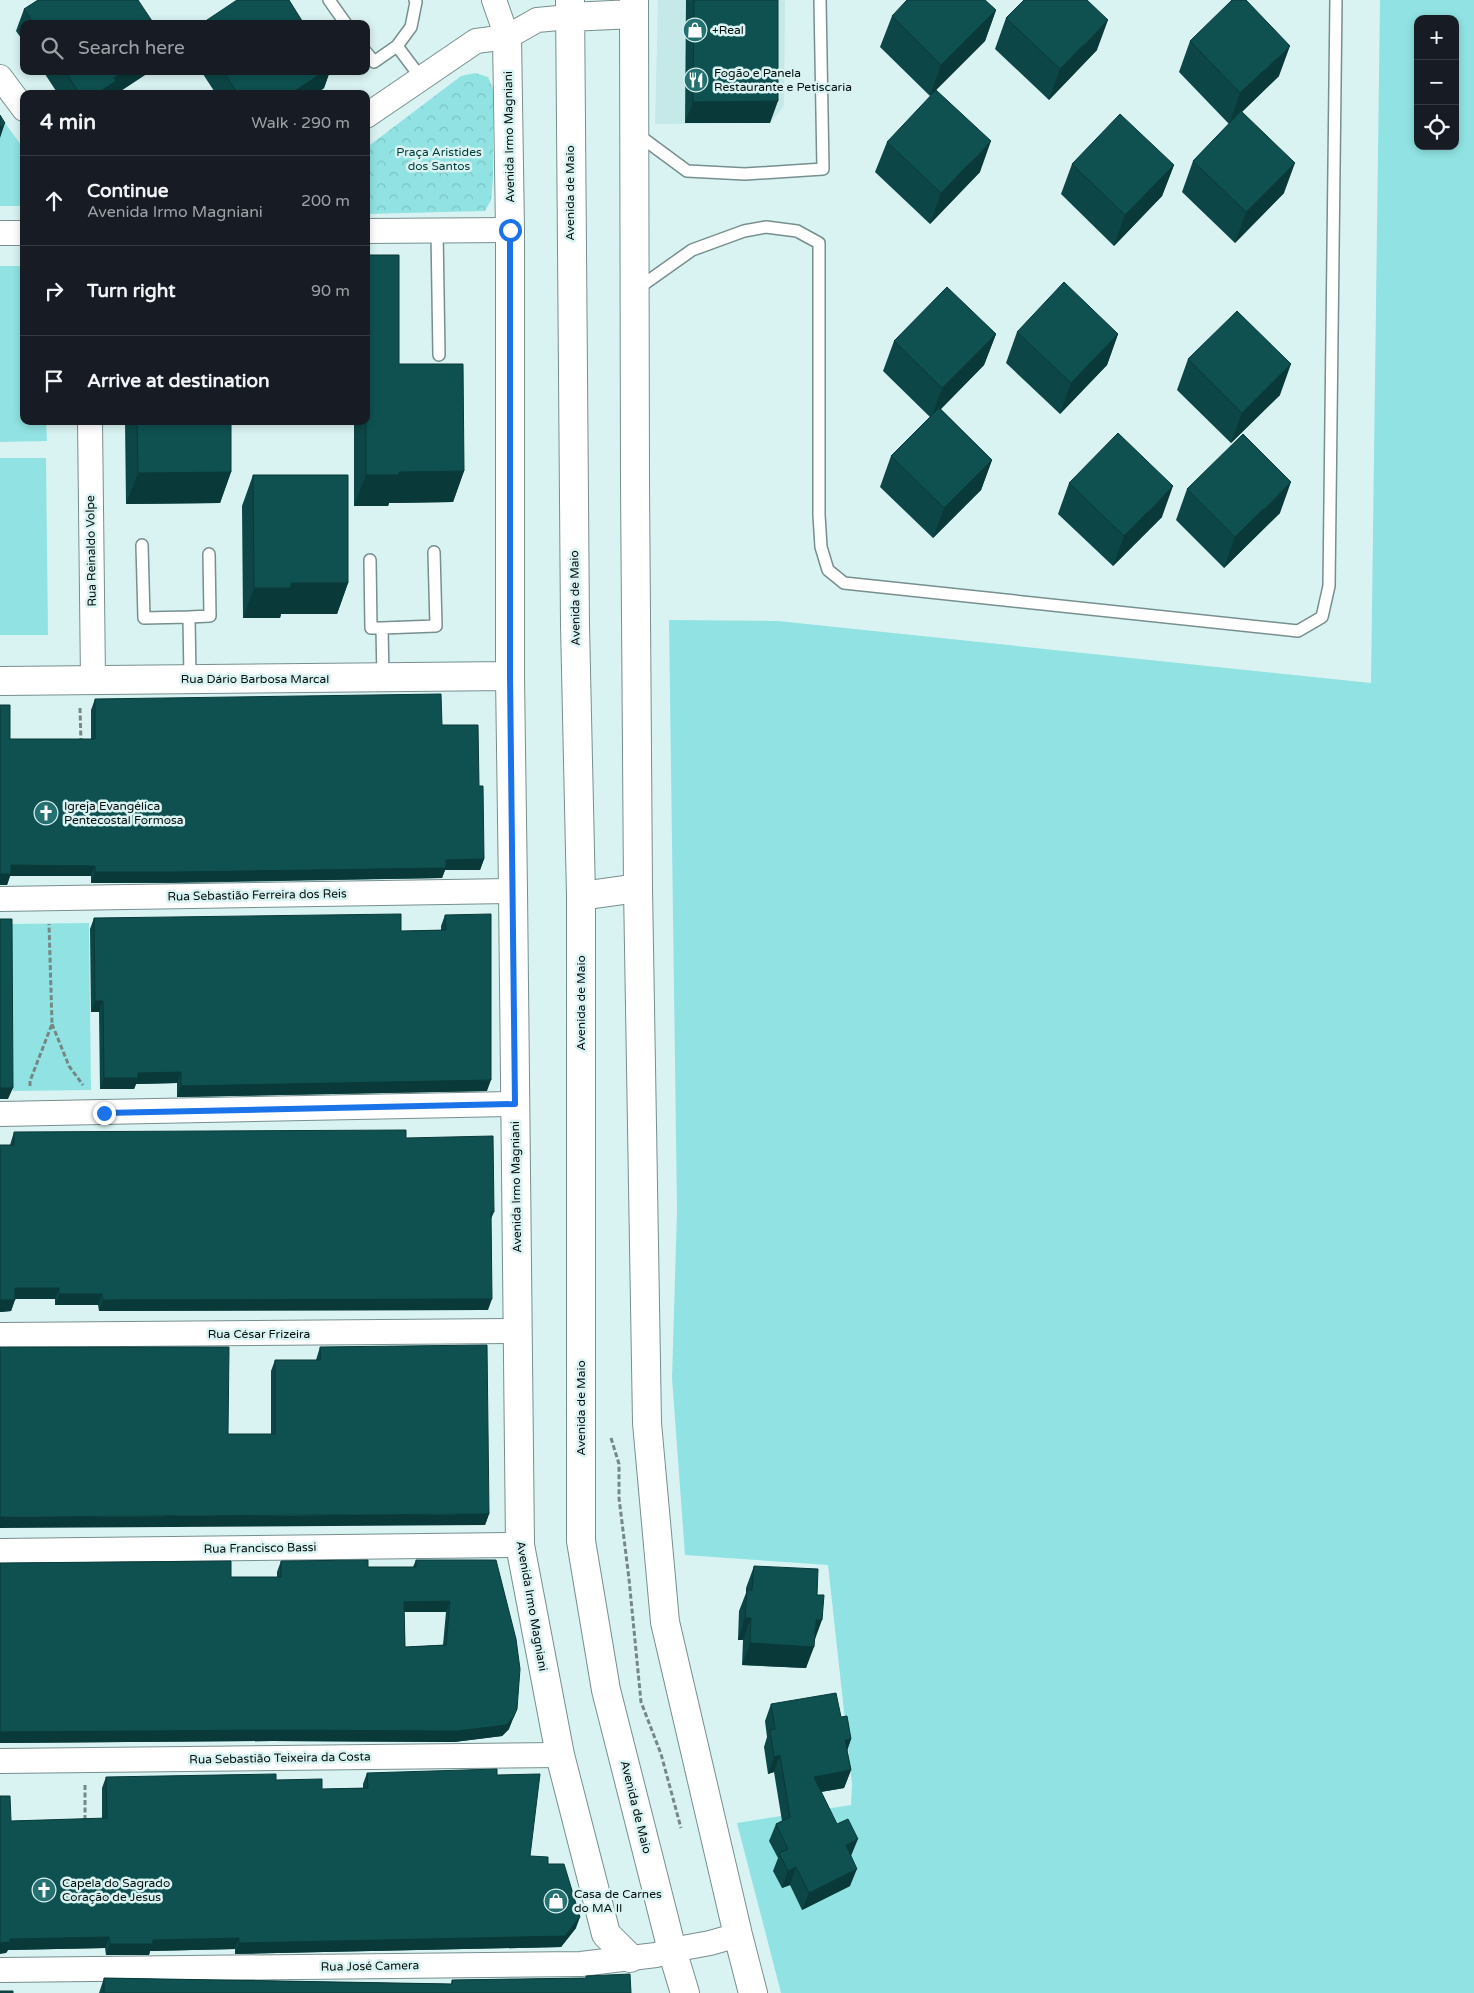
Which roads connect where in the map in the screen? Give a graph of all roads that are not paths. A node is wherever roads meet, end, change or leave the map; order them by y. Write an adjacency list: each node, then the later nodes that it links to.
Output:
1 (329, 0): 8 (lane)
2 (415, 0): 10 (lane)
3 (494, 0): 9 (street)
4 (820, 0): 16 (lane)
5 (1336, 0): 22 (lane)
6 (634, 7): 7 (main road); 16 (main road)
7 (569, 9): 9 (street); 38 (main road, Avenida de Maio)
8 (343, 20)
9 (507, 36): 13 (street); 17 (main road, Avenida Irmo Magniani)
10 (397, 46): 11 (lane); 13 (lane)
11 (370, 57)
12 (0, 77): 14 (street)
13 (421, 78): 15 (street)
14 (20, 104)
15 (370, 113)
16 (634, 131): 22 (main road)
17 (510, 230): 19 (street); 31 (main road, Avenida Irmo Magniani)
18 (370, 231): 19 (street)
19 (437, 231): 23 (lane)
20 (0, 233): 21 (street)
21 (20, 233)
22 (635, 290): 36 (main road)
23 (439, 355)
24 (90, 425): 34 (street, Rua Reinaldo Volpe)
25 (142, 545): 29 (lane)
26 (434, 552): 30 (lane)
27 (209, 554): 29 (lane)
28 (370, 560): 30 (lane)
29 (189, 617): 33 (lane)
30 (382, 628): 32 (lane)
31 (510, 676): 32 (main road, Rua Dário Barbosa Marcal); 37 (main road, Avenida Irmo Magniani)
32 (383, 678): 33 (main road, Rua Dário Barbosa Marcal)
33 (190, 679): 34 (main road, Rua Dário Barbosa Marcal)
34 (93, 680): 35 (main road, Rua Dário Barbosa Marcal)
35 (0, 681)
36 (638, 888): 38 (main road); 48 (main road)
37 (514, 891): 39 (street, Rua Sebastião Ferreira dos Reis); 40 (main road, Avenida Irmo Magniani)
38 (581, 896): 49 (main road, Avenida de Maio)
39 (0, 899)
40 (515, 1104): 41 (street); 42 (main road, Avenida Irmo Magniani)
41 (0, 1114)
42 (518, 1331): 43 (street, Rua César Frizeira); 44 (main road, Avenida Irmo Magniani)
43 (0, 1335)
44 (520, 1544): 45 (street, Rua Francisco Bassi); 46 (main road, Avenida Irmo Magniani)
45 (0, 1551)
46 (560, 1755): 47 (street, Rua Sebastião Teixeira da Costa); 50 (main road, Avenida Irmo Magniani)
47 (0, 1761)
48 (738, 1935): 49 (street, Rua José Camera); 53 (main road)
49 (672, 1950): 50 (street, Rua José Camera); 52 (main road, Avenida de Maio)
50 (630, 1958): 51 (street, Rua José Camera)
51 (0, 1970)
52 (685, 1993)
53 (753, 1993)

